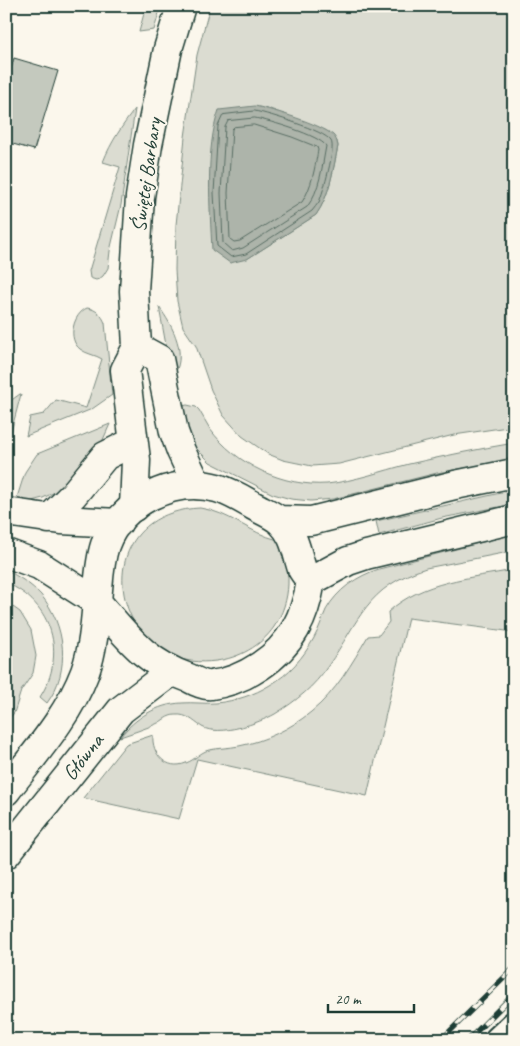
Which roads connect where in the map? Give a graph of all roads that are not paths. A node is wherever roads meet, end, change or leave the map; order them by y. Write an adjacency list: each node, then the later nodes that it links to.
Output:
1 (180, 6): 2 (main road, Świętej Barbary)
2 (137, 346): 3 (main road, Świętej Barbary); 5 (main road)
3 (133, 442): 7 (main road, Świętej Barbary); 8 (main road)
4 (514, 473): 10 (main road)
5 (197, 485): 7 (main road); 10 (main road)
6 (6, 512): 8 (main road)
7 (126, 515): 8 (main road); 13 (main road, Główna)
8 (50, 519)
9 (514, 519): 12 (main road)
10 (280, 520): 12 (main road)
11 (6, 553): 13 (main road)
12 (311, 581): 14 (main road)
13 (97, 602): 14 (main road); 15 (main road, Główna)
14 (171, 672): 16 (main road, Główna)
15 (6, 792)
16 (6, 854)
17 (514, 1025): 18 (street)
18 (498, 1040)

